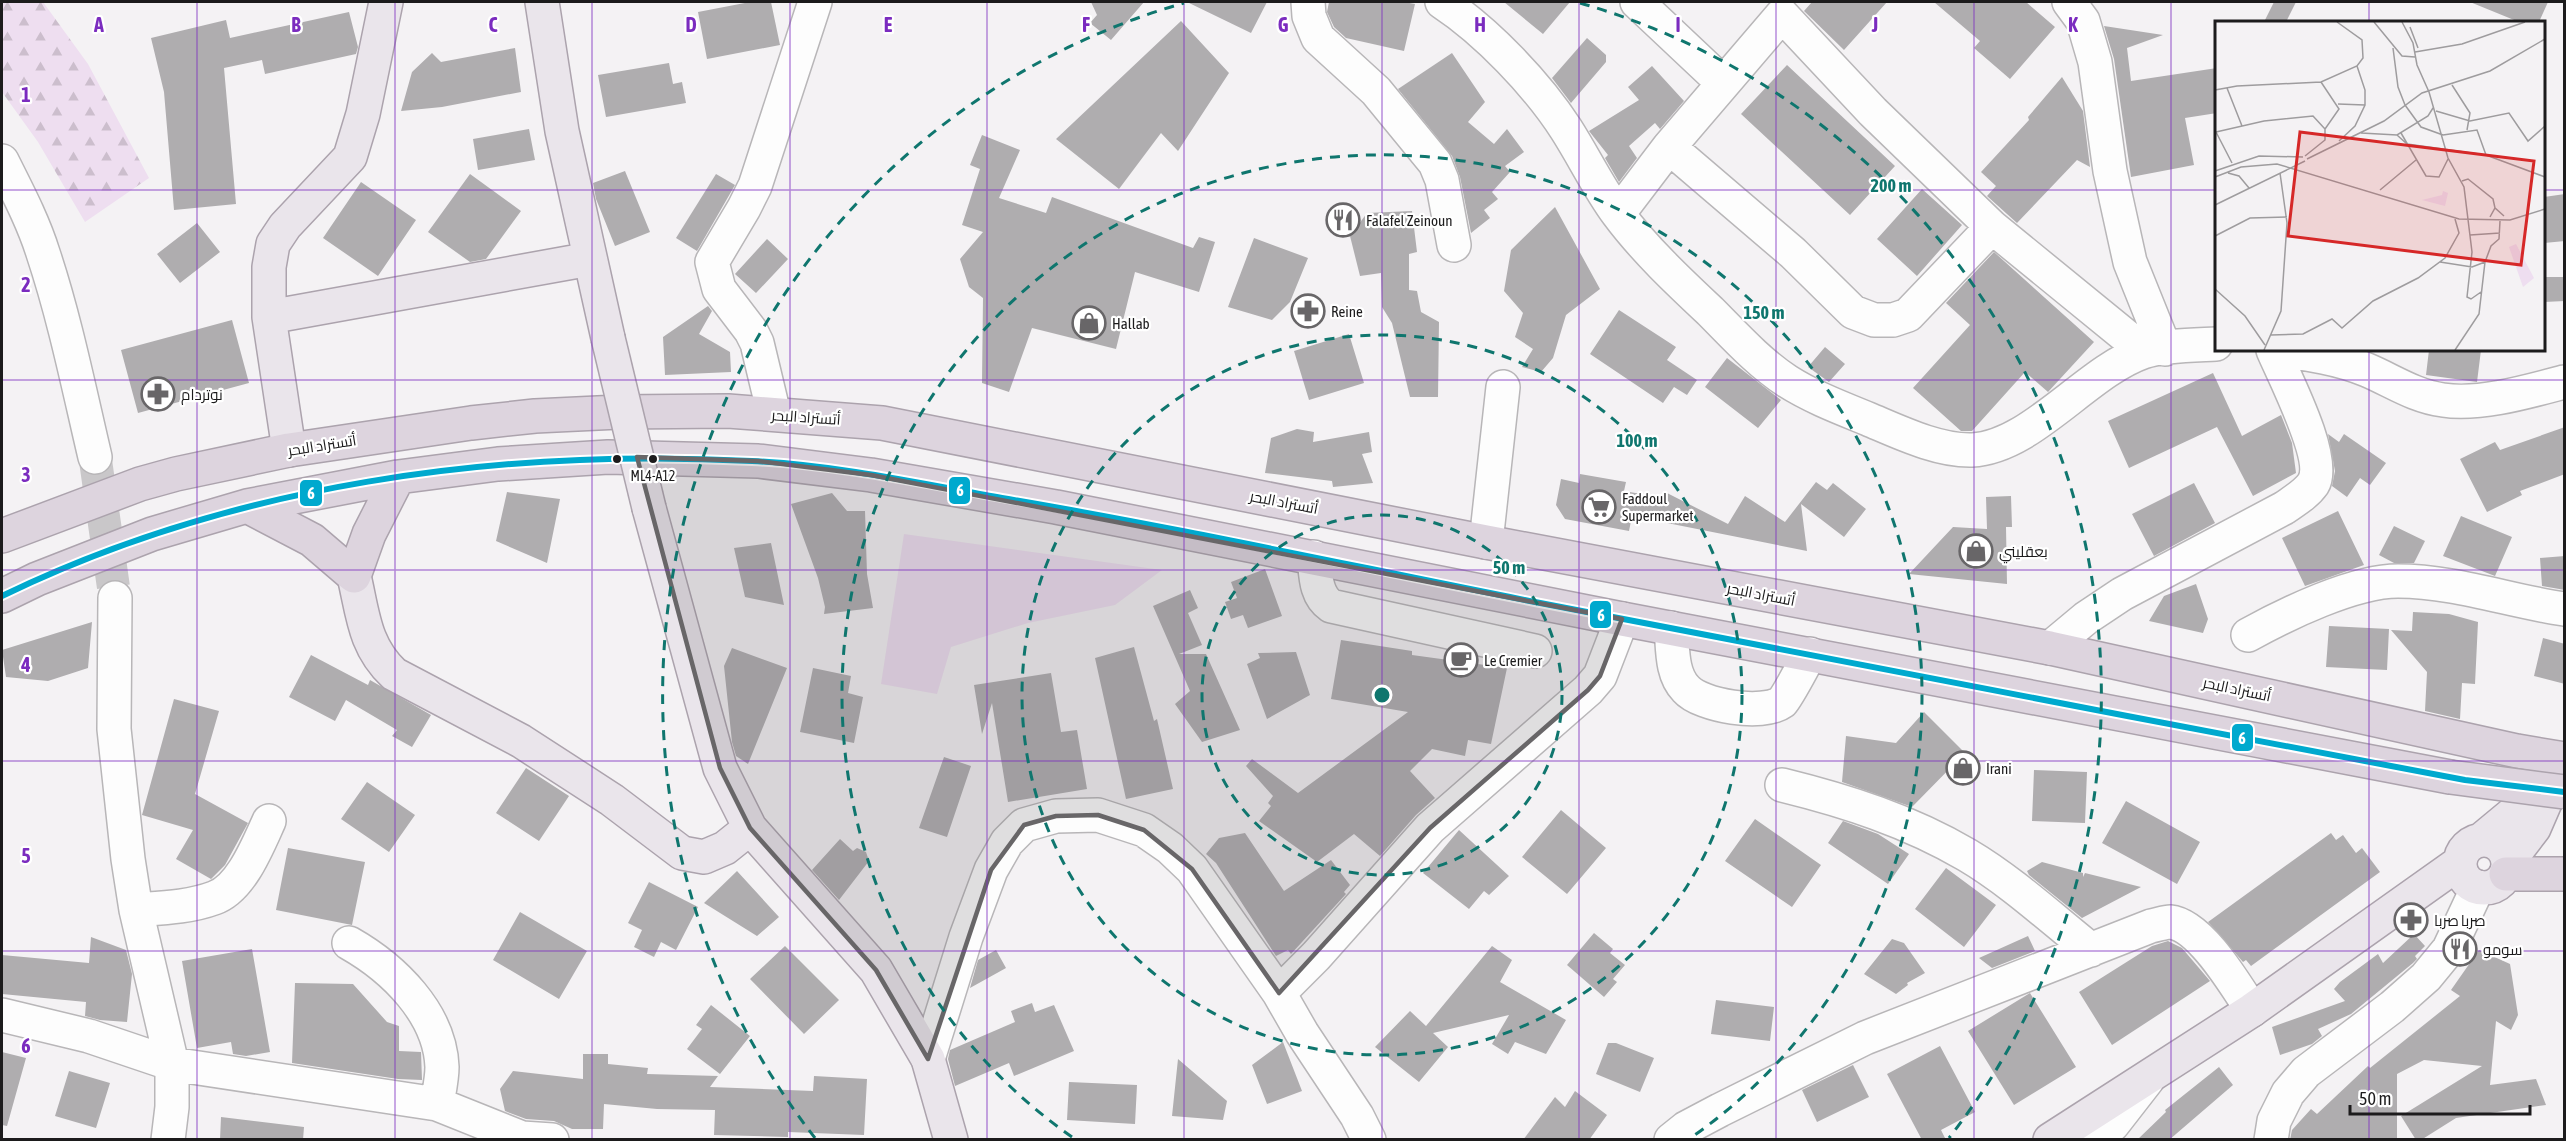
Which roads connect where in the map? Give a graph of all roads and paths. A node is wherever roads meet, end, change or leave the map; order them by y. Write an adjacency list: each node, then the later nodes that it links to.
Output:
1 (386, 2): 16 (main road)
2 (542, 2): 15 (main road)
3 (815, 2): 23 (street)
4 (1308, 2): 14 (street)
5 (1442, 2): 12 (street)
6 (1637, 2): 9 (street)
7 (2069, 2): 18 (street)
8 (1787, 6): 9 (street); 13 (street)
9 (1723, 82): 10 (street)
10 (1669, 147): 12 (street); 13 (street)
11 (2, 161): 25 (street)
12 (1618, 214): 18 (street)
13 (1992, 227): 18 (street)
14 (1454, 246)
15 (590, 259): 16 (main road); 45 (main road, bridge)
16 (269, 317): 24 (main road)
17 (2215, 344): 18 (street)
18 (2154, 350)
19 (2273, 351): 38 (street)
20 (2285, 351): 21 (street)
21 (2565, 382)
22 (1503, 387): 29 (street)
23 (774, 414): 24 (highway, أتستراد البحر); 29 (highway, أتستراد البحر)
24 (289, 450): 28 (highway, أتستراد البحر)
25 (95, 457)
26 (398, 477): 27 (highway); 30 (highway); 31 (highway)
27 (247, 506): 31 (highway); 32 (highway)
28 (2, 536)
29 (1486, 542): 38 (highway, أتستراد البحر)
30 (1314, 557): 35 (highway); 39 (street)
31 (354, 576): 45 (main road)
32 (2, 596)
33 (116, 598): 48 (street)
34 (2565, 609): 37 (street)
35 (1622, 619): 36 (highway); 51 (street)
36 (1671, 628): 40 (highway); 40 (street)
37 (2248, 635)
38 (2050, 648): 41 (highway, أتستراد البحر)
39 (1535, 651)
40 (1810, 654): 43 (highway, bridge)
41 (2565, 759)
42 (1782, 785): 50 (street)
43 (2559, 792): 46 (main road)
44 (269, 821): 48 (street)
45 (750, 828): 54 (main road)
46 (2486, 865): 47 (highway); 52 (main road); 65 (street)
47 (2565, 874)
48 (136, 910): 55 (street)
49 (349, 943): 57 (street)
50 (2091, 950): 52 (street); 62 (street)
51 (1279, 993): 54 (street); 61 (street)
52 (2252, 1010): 56 (main road)
53 (2, 1015): 55 (street)
54 (928, 1059): 60 (main road)
55 (172, 1064): 57 (street); 59 (street)
56 (2151, 1074): 63 (main road); 64 (street)
57 (437, 1104): 58 (street)
58 (532, 1139)
59 (168, 1140)
60 (951, 1140)
61 (1369, 1140)
62 (1671, 1140)
63 (2050, 1140)
64 (2097, 1140)
65 (2271, 1140)

